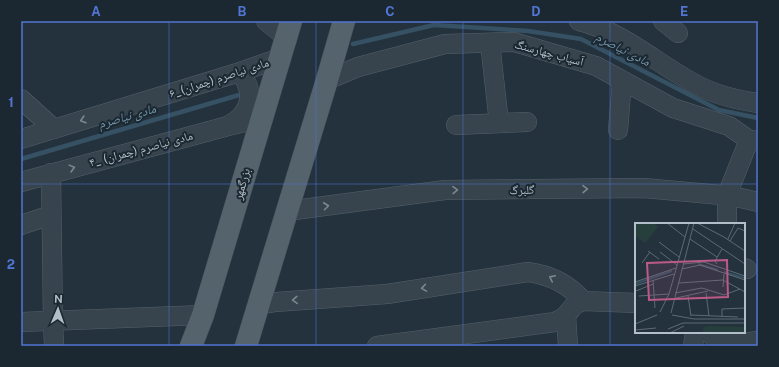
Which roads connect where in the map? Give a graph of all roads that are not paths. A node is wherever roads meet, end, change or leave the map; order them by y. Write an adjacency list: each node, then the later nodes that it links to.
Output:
1 (266, 21): 5 (street)
2 (344, 21): 10 (main road); 44 (street)
3 (579, 21): 13 (street)
4 (663, 21): 6 (street)
5 (292, 26): 8 (main road, بزرگمهر); 43 (street)
6 (678, 33)
7 (490, 42): 10 (street, آسیاب چهارسنگ); 11 (street, آسیاب چهارسنگ); 16 (street)
8 (280, 58): 9 (street, ۶_مادی نیاصرم (چمران)); 14 (main road, بزرگمهر)
9 (240, 72): 18 (street); 19 (street, ۶_مادی نیاصرم (چمران), one-way to 19)
10 (328, 80): 27 (main road)
11 (622, 81): 20 (street); 22 (street, آسیاب چهارسنگ)
12 (21, 99): 19 (street)
13 (758, 103)
14 (261, 118): 18 (street, ۴_ مادی نیاصرم (چمران)); 34 (main road, بزرگمهر)
15 (527, 122): 16 (street)
16 (499, 123): 17 (street)
17 (456, 125)
18 (228, 126): 23 (street, ۴_ مادی نیاصرم (چمران), one-way to 18)
19 (54, 129): 21 (street, ۶_مادی نیاصرم (چمران))
20 (618, 130)
21 (21, 139)
22 (754, 140): 25 (street)
23 (51, 174): 24 (street, ۴_ مادی نیاصرم (چمران)); 28 (street)
24 (21, 182)
25 (727, 195): 26 (street, گلبرگ); 27 (street, گلبرگ, one-way to 25); 29 (street)
26 (758, 202)
27 (287, 211): 33 (main road)
28 (51, 215): 30 (street); 37 (street)
29 (727, 223)
30 (21, 225)
31 (583, 301): 32 (street); 33 (street, one-way to 33); 35 (street)
32 (635, 303)
33 (258, 305): 45 (main road)
34 (203, 315): 37 (street); 42 (main road, بزرگمهر)
35 (566, 316): 46 (street); 47 (street)
36 (21, 322): 37 (street)
37 (53, 322): 41 (street)
38 (695, 333): 48 (street)
39 (709, 333): 40 (street)
40 (758, 341)
41 (54, 346)
42 (191, 346)
43 (200, 346)
44 (238, 346)
45 (246, 346)
46 (381, 346)
47 (568, 346)
48 (693, 346)

